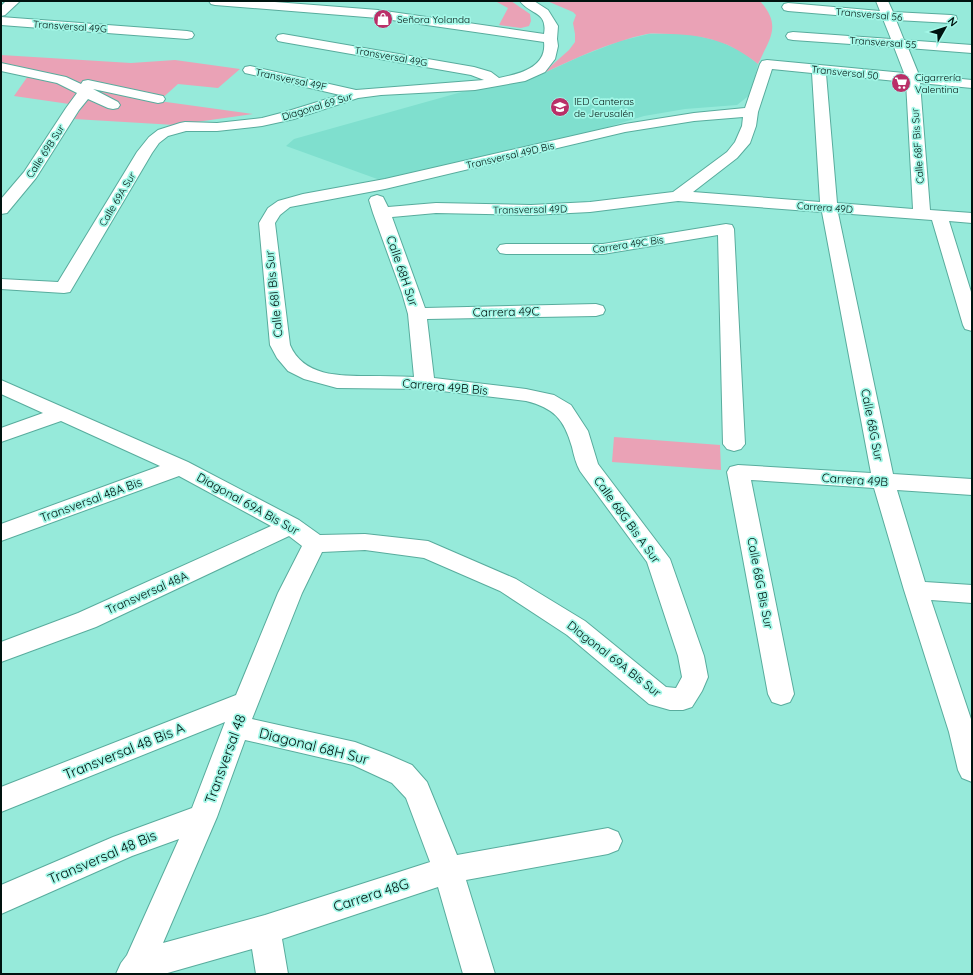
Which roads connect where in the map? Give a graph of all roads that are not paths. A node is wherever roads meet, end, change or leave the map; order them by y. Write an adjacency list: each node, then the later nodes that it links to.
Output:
1 (14, 1): 6 (street)
2 (215, 1): 13 (street)
3 (526, 1): 13 (street)
4 (882, 1): 7 (street)
5 (788, 7): 7 (street, Transversal 56)
6 (1, 12)
7 (889, 16): 8 (street, Transversal 56); 14 (street)
8 (951, 20)
9 (1, 22): 10 (street, Transversal 49G)
10 (187, 35)
11 (793, 36): 14 (street, Transversal 55)
12 (283, 38): 20 (street, Transversal 49G)
13 (550, 39): 20 (street)
14 (899, 44): 15 (street, Transversal 55); 19 (street)
15 (972, 49)
16 (1, 67): 21 (street)
17 (819, 69): 19 (street, Transversal 50); 27 (street, Transversal 50); 32 (street, Calle 68G Sur)
18 (250, 70): 24 (street, Transversal 49F)
19 (913, 78): 22 (street, Transversal 50); 36 (street, Calle 68F Bis Sur)
20 (496, 82): 24 (street, Diagonal 69 Sur)
21 (69, 83): 23 (street); 25 (street)
22 (972, 84)
23 (87, 91): 26 (street); 33 (street, Calle 69B Sur)
24 (356, 94): 28 (street, Diagonal 69 Sur)
25 (158, 99)
26 (113, 105)
27 (751, 112): 29 (street, Transversal 49D Bis); 30 (street)
28 (185, 126): 41 (street, Calle 69A Sur)
29 (371, 186): 34 (street, Transversal 49D Bis); 35 (street, Calle 68H Sur)
30 (678, 196): 31 (street, Carrera 49D); 35 (street, Transversal 49D)
31 (754, 202): 32 (street, Carrera 49D); 39 (street)
32 (829, 207): 36 (street, Carrera 49D); 54 (street, Calle 68G Sur)
33 (1, 209)
34 (274, 212): 45 (street, Calle 68I Bis Sur)
35 (381, 213): 43 (street, Calle 68H Sur)
36 (922, 214): 37 (street, Carrera 49D)
37 (939, 216): 38 (street, Carrera 49D); 44 (street)
38 (972, 218)
39 (726, 228): 40 (street, Carrera 49C Bis); 51 (street)
40 (506, 249)
41 (1, 284)
42 (596, 310): 43 (street, Carrera 49C)
43 (417, 314): 46 (street, Calle 68H Sur)
44 (972, 324)
45 (299, 370): 46 (street, Carrera 49B Bis)
46 (425, 384): 49 (street, Carrera 49B Bis)
47 (1, 386): 48 (street, Diagonal 69A Bis Sur)
48 (62, 414): 50 (street); 52 (street, Diagonal 69A Bis Sur)
49 (578, 431): 63 (street, Calle 68G Bis A Sur)
50 (1, 435)
51 (734, 444)
52 (180, 467): 56 (street, Diagonal 69A Bis Sur); 57 (street, Transversal 48A Bis)
53 (738, 472): 54 (street, Carrera 49B); 62 (street, Calle 68G Bis Sur)
54 (883, 481): 55 (street, Carrera 49B); 59 (street, Calle 68G Sur)
55 (972, 487)
56 (291, 526): 58 (street, Diagonal 69A Bis Sur); 61 (street, Transversal 48A)
57 (1, 533)
58 (315, 544): 63 (street, Diagonal 69A Bis Sur); 64 (street, Transversal 48)
59 (916, 590): 60 (street); 66 (street, Calle 68G Sur)
60 (972, 594)
61 (1, 652)
62 (781, 694)
63 (683, 699)
64 (246, 702): 65 (street, Transversal 48); 68 (street, Transversal 48 Bis A)
65 (236, 727): 69 (street, Transversal 48); 71 (street, Diagonal 68H Sur)
66 (967, 732): 67 (street, Calle 68G Sur)
67 (972, 770)
68 (1, 800)
69 (203, 817): 72 (street, Transversal 48 Bis); 74 (street, Transversal 48)
70 (608, 841): 71 (street, Carrera 48G)
71 (448, 870): 73 (street, Carrera 48G); 76 (street)
72 (1, 900)
73 (265, 930): 74 (street, Carrera 48G); 75 (street)
74 (135, 970)
75 (272, 974)
76 (479, 974)

